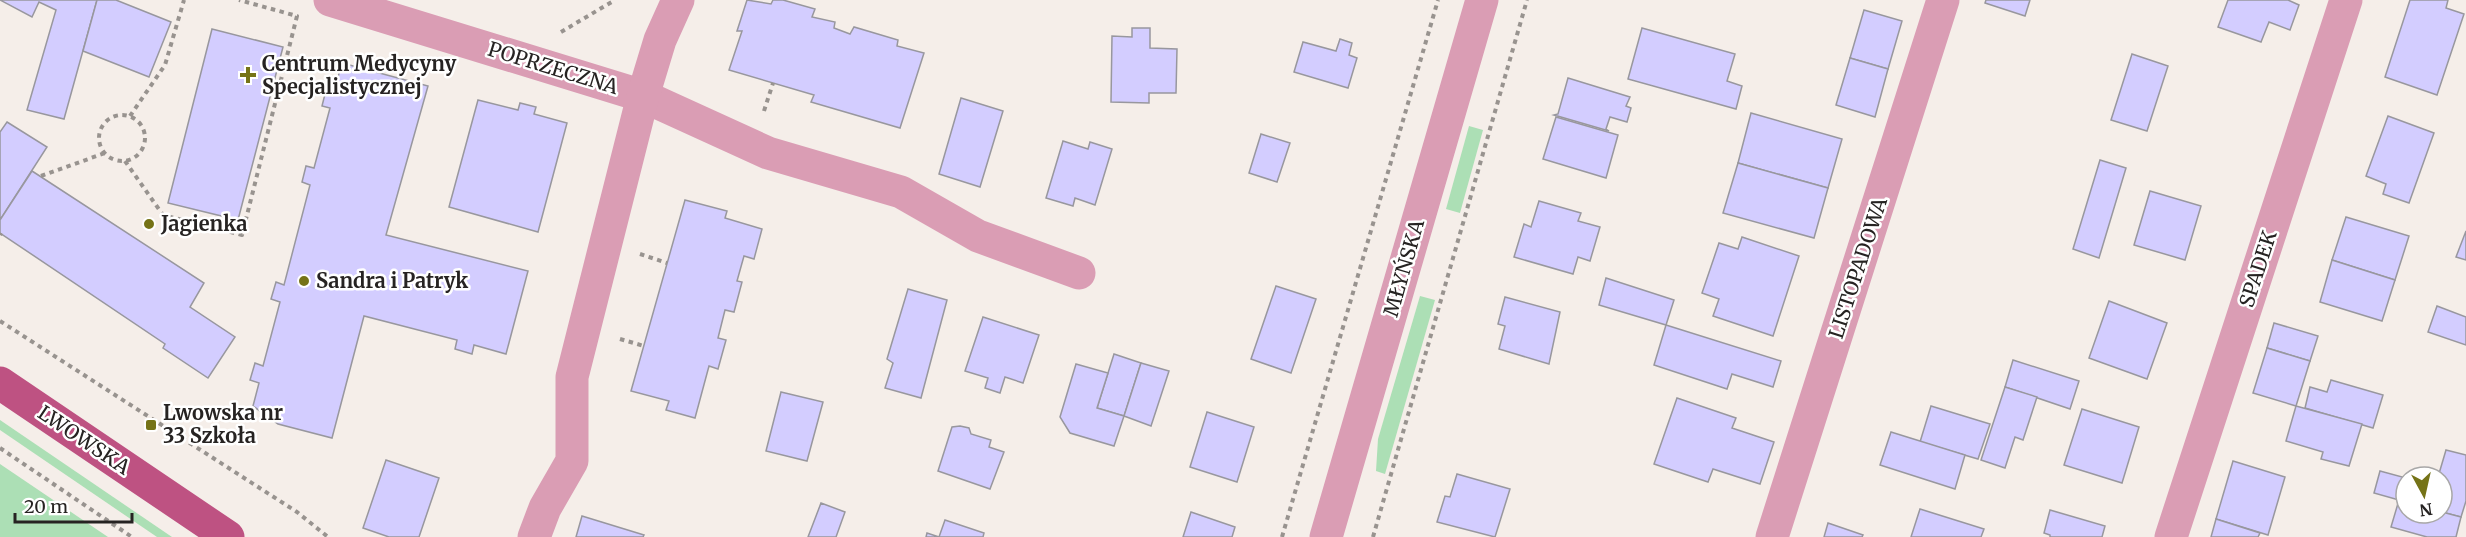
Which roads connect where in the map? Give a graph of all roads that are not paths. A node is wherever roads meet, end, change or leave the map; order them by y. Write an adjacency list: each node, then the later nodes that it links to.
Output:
1 (330, 0): 6 (street, POPRZECZNA)
2 (678, 0): 6 (street, POPRZECZNA)
3 (1482, 0): 11 (street, MŁYŃSKA)
4 (1943, 0): 12 (street, LISTOPADOWA)
5 (2346, 0): 13 (street, SPADEK)
6 (643, 96): 7 (street); 10 (street)
7 (1079, 273)
8 (0, 383): 9 (main road, LWOWSKA)
9 (228, 537)
10 (534, 537)
11 (1326, 537)
12 (1772, 537)
13 (2171, 537)

